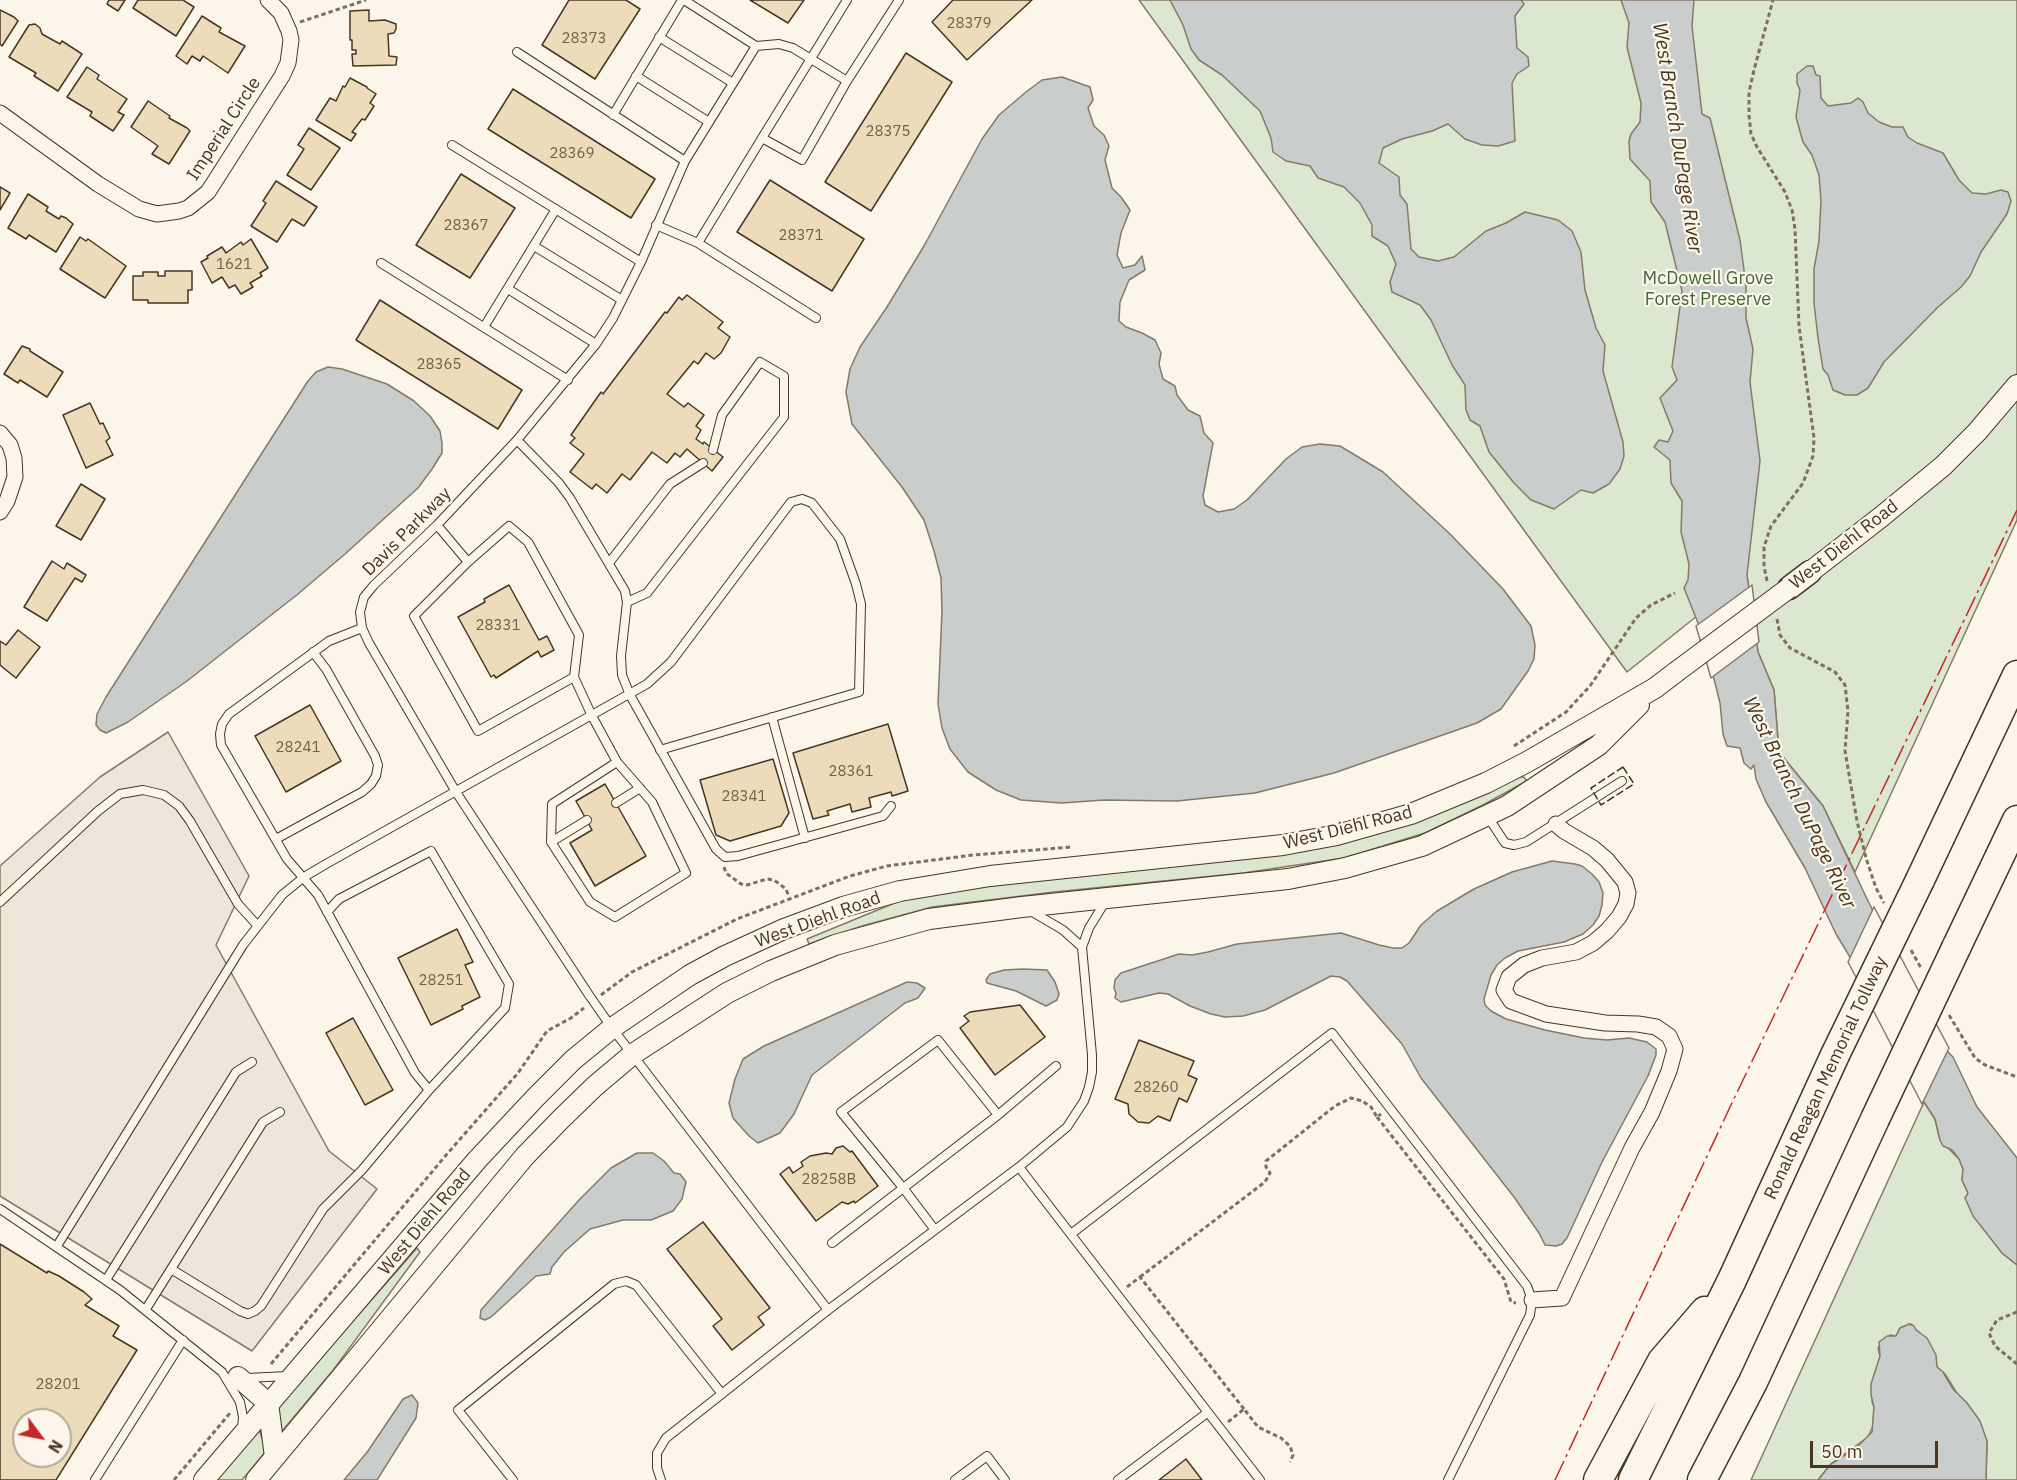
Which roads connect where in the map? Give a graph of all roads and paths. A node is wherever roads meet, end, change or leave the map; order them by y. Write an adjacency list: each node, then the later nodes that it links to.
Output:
1 (268, 0): 7 (street)
2 (366, 0): 7 (path)
3 (683, 0): 8 (lane); 9 (lane)
4 (847, 0): 11 (lane)
5 (899, 0): 13 (lane)
6 (1773, 0): 42 (path)
7 (287, 26): 15 (street, Imperial Circle)
8 (659, 37): 12 (lane); 14 (lane)
9 (756, 46): 11 (lane); 14 (lane, Davis Parkway)
10 (516, 52): 16 (lane)
11 (810, 59): 13 (lane); 18 (lane)
12 (636, 76): 16 (lane); 17 (lane)
13 (847, 81): 18 (lane)
14 (733, 82): 17 (lane, Davis Parkway)
15 (0, 113)
16 (613, 115): 20 (lane)
17 (709, 122): 20 (lane, Davis Parkway)
18 (762, 138): 23 (lane)
19 (452, 145): 21 (lane)
20 (685, 161): 22 (lane, Davis Parkway)
21 (556, 209): 24 (lane); 26 (lane)
22 (656, 225): 23 (lane); 26 (lane, Davis Parkway)
23 (698, 243): 29 (lane)
24 (534, 246): 27 (lane); 28 (lane)
25 (381, 262): 30 (lane)
26 (641, 262): 28 (lane, Davis Parkway)
27 (508, 289): 30 (lane); 31 (lane)
28 (622, 300): 31 (lane, Davis Parkway)
29 (816, 318)
30 (484, 327): 32 (lane)
31 (596, 344): 32 (lane, Davis Parkway)
32 (567, 380): 35 (lane, Davis Parkway)
33 (2017, 385): 43 (street, West Diehl Road)
34 (0, 433): 38 (street)
35 (517, 440): 39 (lane, Davis Parkway); 41 (lane)
36 (714, 450): 46 (lane)
37 (703, 464): 41 (lane)
38 (0, 512)
39 (437, 525): 40 (lane); 47 (lane, Davis Parkway)
40 (468, 562): 51 (lane); 51 (lane)
41 (609, 563): 46 (lane)
42 (1764, 567)
43 (1810, 572): 44 (main road, West Diehl Road)
44 (1789, 588): 52 (street, West Diehl Road, bridge)
45 (1675, 593): 57 (path)
46 (627, 602): 53 (lane)
47 (362, 627): 49 (lane); 61 (lane)
48 (1780, 635): 78 (path)
49 (313, 652): 69 (lane); 69 (lane)
50 (2017, 675): 107 (highway, Ronald Reagan Memorial Tollway, bridge)
51 (574, 677): 54 (lane)
52 (1655, 688): 64 (street, West Diehl Road); 87 (street, West Diehl Road)
53 (630, 695): 54 (lane); 55 (lane); 56 (lane)
54 (592, 716): 58 (lane); 61 (lane)
55 (772, 717): 56 (lane); 68 (lane)
56 (660, 750): 68 (lane)
57 (1509, 750)
58 (617, 762): 60 (lane); 70 (lane)
59 (1622, 781): 67 (lane)
60 (640, 788): 62 (lane); 70 (lane)
61 (456, 792): 73 (lane); 87 (lane)
62 (616, 803)
63 (891, 806): 68 (lane)
64 (1488, 815): 67 (lane); 75 (street, West Diehl Road)
65 (586, 820): 70 (lane)
66 (2017, 820): 118 (highway, bridge)
67 (1556, 824): 109 (street)
68 (805, 838)
69 (276, 839): 73 (lane)
70 (550, 842)
71 (1078, 847): 74 (path)
72 (723, 863): 74 (path)
73 (304, 877): 79 (lane); 80 (lane)
74 (789, 898): 84 (path)
75 (1107, 898): 77 (street, West Diehl Road); 81 (lane)
76 (0, 902): 80 (lane)
77 (1022, 907): 81 (lane); 88 (street, West Diehl Road)
78 (1887, 908)
79 (327, 912): 92 (lane); 92 (lane)
80 (257, 925): 103 (lane)
81 (1082, 947): 97 (lane)
82 (1911, 949): 83 (path)
83 (1922, 969)
84 (626, 976)
85 (1946, 1010): 91 (path)
86 (571, 1018): 117 (path)
87 (612, 1028): 88 (lane); 116 (street, West Diehl Road)
88 (633, 1054): 111 (lane); 126 (street, West Diehl Road)
89 (252, 1062): 106 (lane)
90 (1056, 1065): 95 (lane)
91 (2017, 1077)
92 (429, 1090): 104 (lane)
93 (1389, 1107): 96 (path); 101 (lane); 109 (lane)
94 (280, 1112): 104 (lane)
95 (998, 1115): 98 (lane); 98 (lane)
96 (1377, 1117): 105 (path); 109 (path)
97 (1019, 1167): 100 (lane); 101 (lane)
98 (904, 1189): 100 (lane); 102 (lane)
99 (0, 1209): 103 (lane)
100 (935, 1230): 111 (lane)
101 (1071, 1234): 108 (lane)
102 (832, 1243)
103 (57, 1246): 106 (lane)
104 (171, 1269): 110 (lane)
105 (1140, 1277): 108 (path); 122 (path)
106 (106, 1280): 110 (lane)
107 (1732, 1280): 139 (highway); 140 (highway, Ronald Reagan Memorial Tollway)
108 (1117, 1295): 123 (lane)
109 (1531, 1303): 138 (lane)
110 (146, 1309): 113 (lane)
111 (828, 1310): 119 (lane)
112 (2017, 1312): 114 (path)
113 (183, 1340): 115 (lane); 128 (lane)
114 (2017, 1364)
115 (230, 1374): 117 (lane); 120 (lane); 121 (street)
116 (291, 1376): 117 (lane); 121 (street, West Diehl Road)
117 (260, 1378)
118 (1753, 1382): 141 (highway); 142 (highway)
119 (722, 1394): 132 (lane); 133 (lane)
120 (240, 1402): 125 (lane); 129 (path)
121 (268, 1403): 125 (street, West Diehl Road); 126 (street)
122 (1244, 1409): 124 (path); 127 (path)
123 (1207, 1413): 124 (lane); 136 (lane)
124 (1220, 1429): 137 (lane)
125 (242, 1434): 130 (street, West Diehl Road)
126 (275, 1457): 131 (street, West Diehl Road)
127 (1290, 1462)
128 (95, 1480)
129 (174, 1480)
130 (204, 1480)
131 (256, 1480)
132 (513, 1480)
133 (661, 1480)
134 (955, 1480): 135 (lane)
135 (1005, 1480)
136 (1118, 1480)
137 (1260, 1480)
138 (1448, 1480)
139 (1598, 1480)
140 (1633, 1480)
141 (1702, 1480)
142 (1721, 1480)

